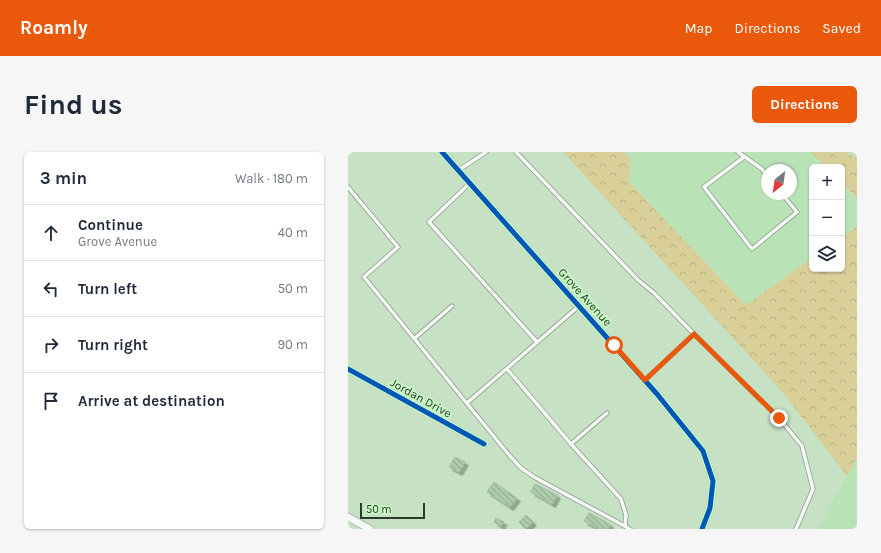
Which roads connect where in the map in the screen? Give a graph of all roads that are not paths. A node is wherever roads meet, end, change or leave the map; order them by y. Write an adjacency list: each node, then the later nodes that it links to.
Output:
1 (442, 152): 7 (street, Grove Avenue)
2 (486, 152): 7 (lane)
3 (516, 152): 13 (lane)
4 (738, 152): 5 (lane)
5 (744, 157): 6 (lane); 10 (lane)
6 (761, 168)
7 (459, 170): 8 (street, Grove Avenue)
8 (470, 184): 12 (street, Grove Avenue); 15 (lane)
9 (348, 187): 14 (lane)
10 (787, 200)
11 (452, 306): 14 (lane)
12 (579, 306): 15 (lane); 18 (street, Grove Avenue)
13 (694, 334): 18 (lane); 28 (lane)
14 (415, 338): 19 (lane)
15 (537, 342): 17 (lane)
16 (348, 369): 21 (street, Jordan Drive)
17 (507, 369): 19 (lane); 22 (lane)
18 (645, 380): 27 (street, Grove Avenue)
19 (467, 403): 24 (lane)
20 (607, 413): 22 (lane)
21 (484, 444)
22 (571, 444): 24 (lane)
23 (349, 518): 25 (street)
24 (624, 526): 26 (lane)
25 (370, 529)
26 (630, 529)
27 (702, 529)
28 (796, 529)

